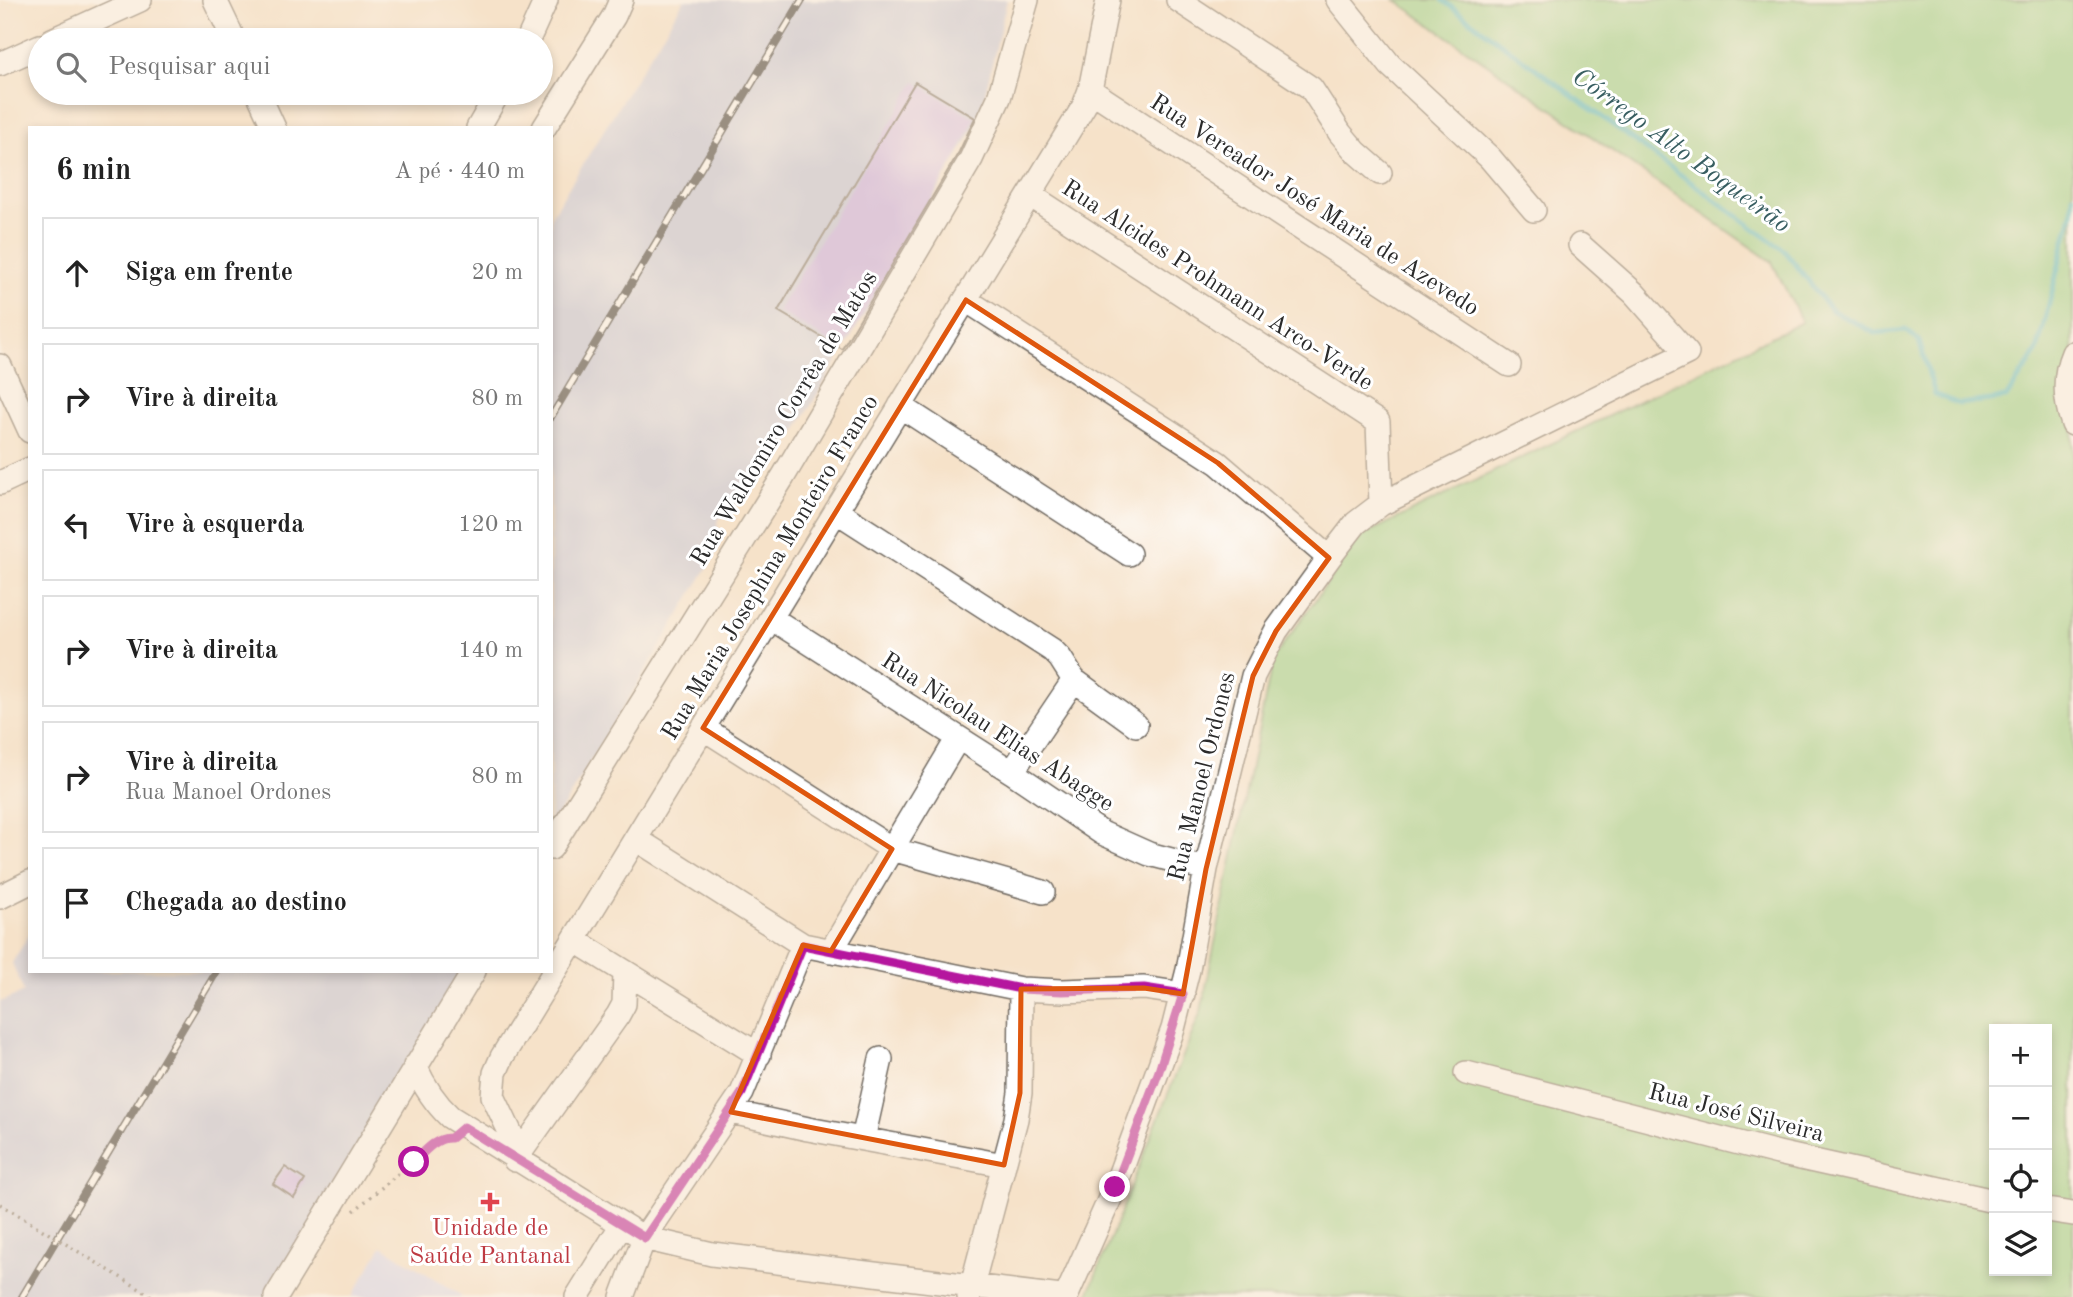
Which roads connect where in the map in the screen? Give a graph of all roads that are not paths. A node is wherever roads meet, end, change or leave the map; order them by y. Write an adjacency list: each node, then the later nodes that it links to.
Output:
1 (140, 0): 9 (street)
2 (215, 0): 10 (street)
3 (546, 0): 11 (street)
4 (621, 0): 19 (street)
5 (1027, 0): 44 (street, Rua Waldomiro Corrêa de Matos)
6 (1108, 0): 14 (street, Rua Maria Josephina Monteiro Franco)
7 (1178, 0): 20 (street)
8 (1338, 0): 22 (street)
9 (78, 28)
10 (228, 28)
11 (533, 28)
12 (28, 51): 13 (street)
13 (0, 64)
14 (1090, 90): 21 (street, Rua Maria Josephina Monteiro Franco); 26 (street, Rua Vereador José Maria de Azevedo)
15 (263, 105): 17 (street)
16 (491, 105): 18 (street)
17 (273, 126)
18 (479, 126)
19 (545, 126)
20 (1380, 173)
21 (1030, 195): 24 (street, Rua Maria Josephina Monteiro Franco); 33 (street, Rua Alcides Prohmann Arco-Verde)
22 (1534, 210)
23 (1580, 245): 33 (street, Rua Manoel Ordones)
24 (966, 300): 28 (street, Rua Maria Josephina Monteiro Franco); 36 (street)
25 (2073, 353): 29 (street)
26 (1509, 365)
27 (0, 366): 30 (street)
28 (900, 406): 34 (street, Rua Maria Josephina Monteiro Franco); 35 (street)
29 (2073, 424)
30 (28, 426)
31 (28, 470): 32 (street)
32 (0, 482)
33 (1381, 504): 36 (street, Rua Manoel Ordones)
34 (836, 511): 37 (street, Rua Maria Josephina Monteiro Franco); 38 (street)
35 (1129, 554)
36 (1329, 558): 46 (street, Rua Manoel Ordones)
37 (771, 618): 40 (street, Rua Maria Josephina Monteiro Franco); 41 (street, Rua Nicolau Elias Abagge)
38 (1074, 680): 39 (street); 42 (street)
39 (1136, 725)
40 (703, 728): 43 (street, Rua Maria Josephina Monteiro Franco); 45 (street)
41 (958, 738): 42 (street, Rua Nicolau Elias Abagge); 45 (street)
42 (1012, 772): 46 (street, Rua Nicolau Elias Abagge)
43 (636, 839): 50 (street, Rua Maria Josephina Monteiro Franco); 51 (street)
44 (553, 845)
45 (892, 849): 48 (street); 52 (street)
46 (1206, 869): 58 (street, Rua Manoel Ordones)
47 (28, 884): 49 (street)
48 (1043, 892)
49 (0, 897)
50 (573, 940): 53 (street); 55 (street, Rua Maria Josephina Monteiro Franco)
51 (803, 945): 52 (street); 59 (street)
52 (831, 951): 57 (street)
53 (625, 972): 59 (street); 65 (street)
54 (473, 973): 61 (street)
55 (553, 973)
56 (553, 973): 65 (street, Rua Maria Josephina Monteiro Franco)
57 (1021, 989): 58 (street); 66 (street)
58 (1183, 994): 76 (street, Rua Manoel Ordones)
59 (759, 1055): 63 (street)
60 (881, 1059): 64 (street)
61 (415, 1066): 65 (street); 72 (street)
62 (1466, 1073): 67 (street, Rua José Silveira)
63 (731, 1112): 64 (street); 71 (street)
64 (863, 1139): 66 (street)
65 (516, 1160): 70 (street)
66 (1004, 1164): 73 (street)
67 (1989, 1200)
68 (2052, 1211): 69 (street)
69 (2073, 1214)
70 (621, 1226): 71 (street); 74 (street)
71 (645, 1238): 73 (street); 75 (street)
72 (286, 1292)
73 (970, 1292): 76 (street)
74 (577, 1297)
75 (622, 1297)
76 (1063, 1297)

